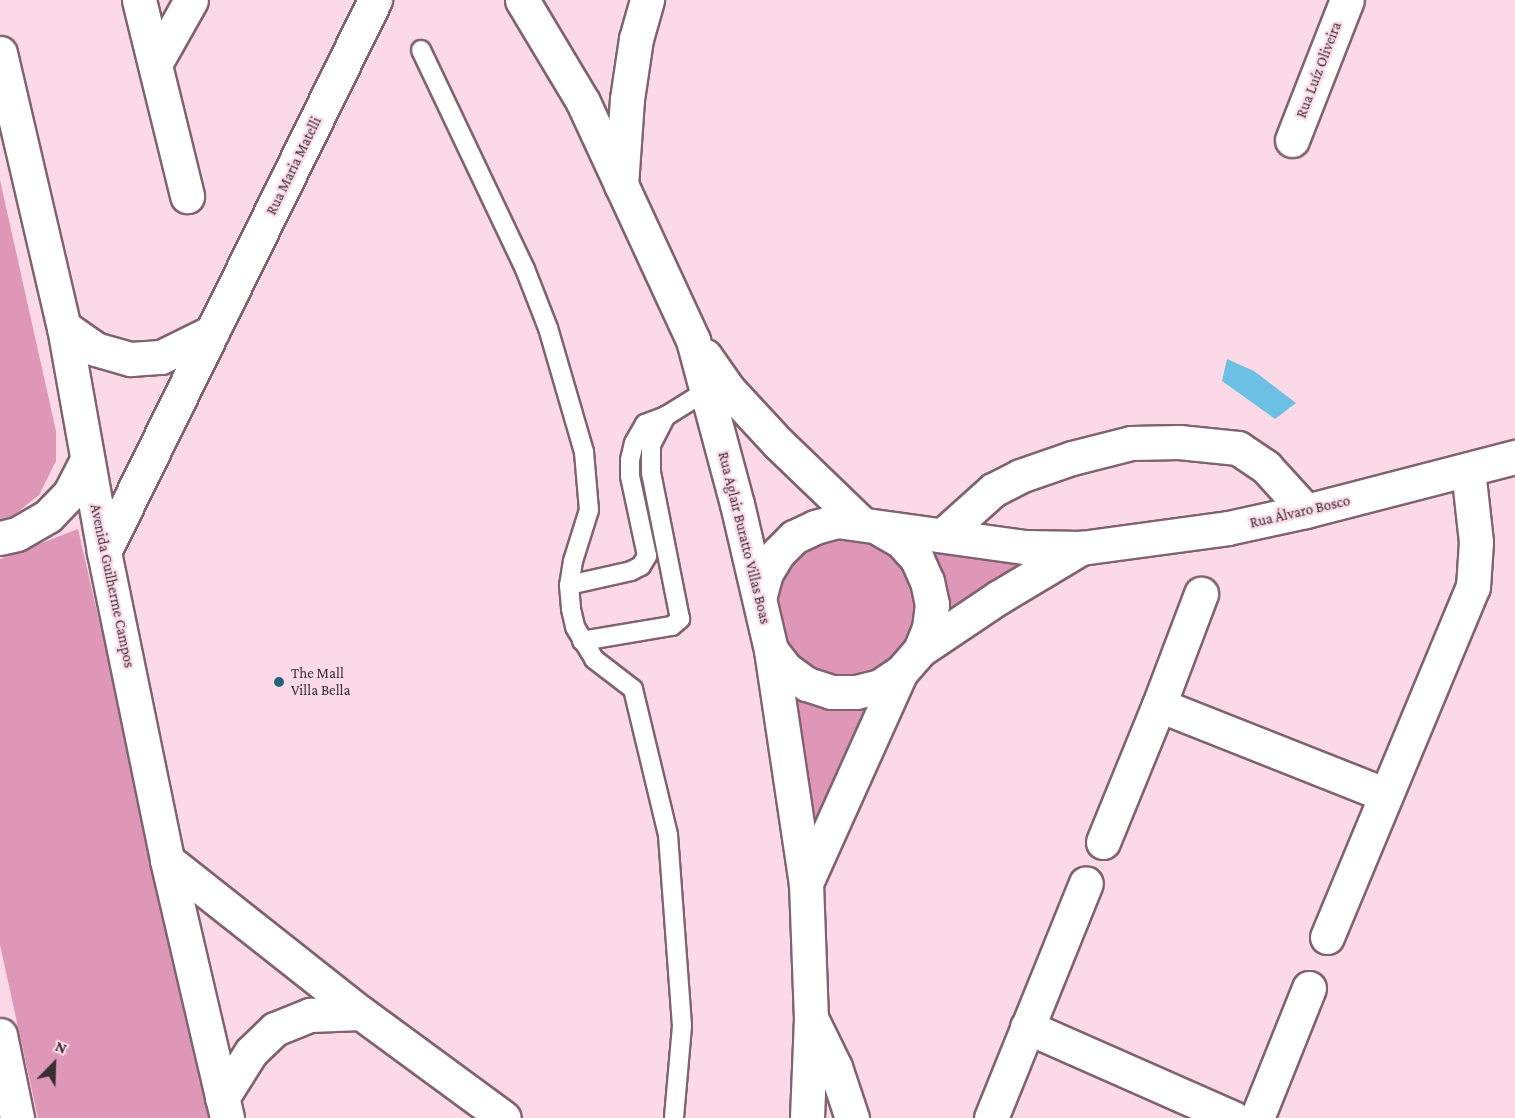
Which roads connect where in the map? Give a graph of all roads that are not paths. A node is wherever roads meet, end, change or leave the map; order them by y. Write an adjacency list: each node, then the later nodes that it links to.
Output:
1 (139, 0): 9 (main road)
2 (191, 0): 9 (main road)
3 (375, 0): 14 (main road, Rua Maria Matelli)
4 (522, 0): 11 (main road, Rua Aglair Buratto Villas Boas)
5 (647, 0): 11 (main road)
6 (1347, 0): 10 (main road, Rua Luíz Oliveira)
7 (421, 50): 31 (lane)
8 (0, 53): 13 (main road, Avenida Guilherme Campos)
9 (155, 64): 12 (main road)
10 (1292, 140)
11 (621, 185): 15 (main road, Rua Aglair Buratto Villas Boas)
12 (187, 196)
13 (64, 327): 14 (main road); 19 (main road, Avenida Guilherme Campos)
14 (212, 332): 23 (main road, Rua Maria Matelli)
15 (693, 340): 16 (main road, Rua Aglair Buratto Villas Boas); 26 (main road)
16 (706, 391): 17 (lane); 33 (main road, Rua Aglair Buratto Villas Boas)
17 (666, 416): 21 (lane); 22 (lane)
18 (1515, 458): 20 (main road, Rua Álvaro Bosco)
19 (87, 459): 25 (main road, Avenida Guilherme Campos); 28 (main road)
20 (1468, 469): 24 (main road, Rua Álvaro Bosco); 38 (main road)
21 (651, 473): 22 (lane); 34 (lane)
22 (630, 476): 31 (lane)
23 (131, 499): 25 (main road); 30 (main road, Rua Maria Matelli)
24 (1306, 511): 27 (main road); 29 (main road, Rua Álvaro Bosco)
25 (97, 512): 28 (main road); 30 (main road, Avenida Guilherme Campos)
26 (870, 525): 27 (main road, Rua Álvaro Bosco); 33 (main road, Rua Álvaro Bosco); 36 (main road)
27 (943, 535): 29 (main road, Rua Álvaro Bosco)
28 (8, 536)
29 (1081, 548): 36 (main road, Rua Álvaro Bosco)
30 (104, 552): 40 (main road, Avenida Guilherme Campos)
31 (569, 585): 34 (lane)
32 (1201, 594): 37 (main road)
33 (760, 595): 35 (main road, Rua Aglair Buratto Villas Boas)
34 (582, 641): 52 (lane)
35 (771, 650): 36 (main road, Rua Álvaro Bosco); 41 (main road, Rua Aglair Buratto Villas Boas)
36 (911, 661): 41 (main road)
37 (1159, 705): 38 (main road); 39 (main road)
38 (1386, 795): 43 (main road)
39 (1103, 842)
40 (167, 860): 45 (main road); 49 (main road, Avenida Guilherme Campos)
41 (806, 882): 46 (main road, Rua Aglair Buratto Villas Boas)
42 (1086, 883): 47 (main road)
43 (1328, 937)
44 (1309, 988): 57 (main road)
45 (361, 1012): 49 (main road); 51 (main road)
46 (811, 1018): 53 (main road, Rua Aglair Buratto Villas Boas); 54 (main road)
47 (1028, 1028): 55 (main road); 56 (main road)
48 (0, 1035): 50 (main road)
49 (225, 1108)
50 (17, 1118)
51 (504, 1118)
52 (674, 1118)
53 (807, 1118)
54 (852, 1118)
55 (991, 1118)
56 (1233, 1118)
57 (1257, 1118)

